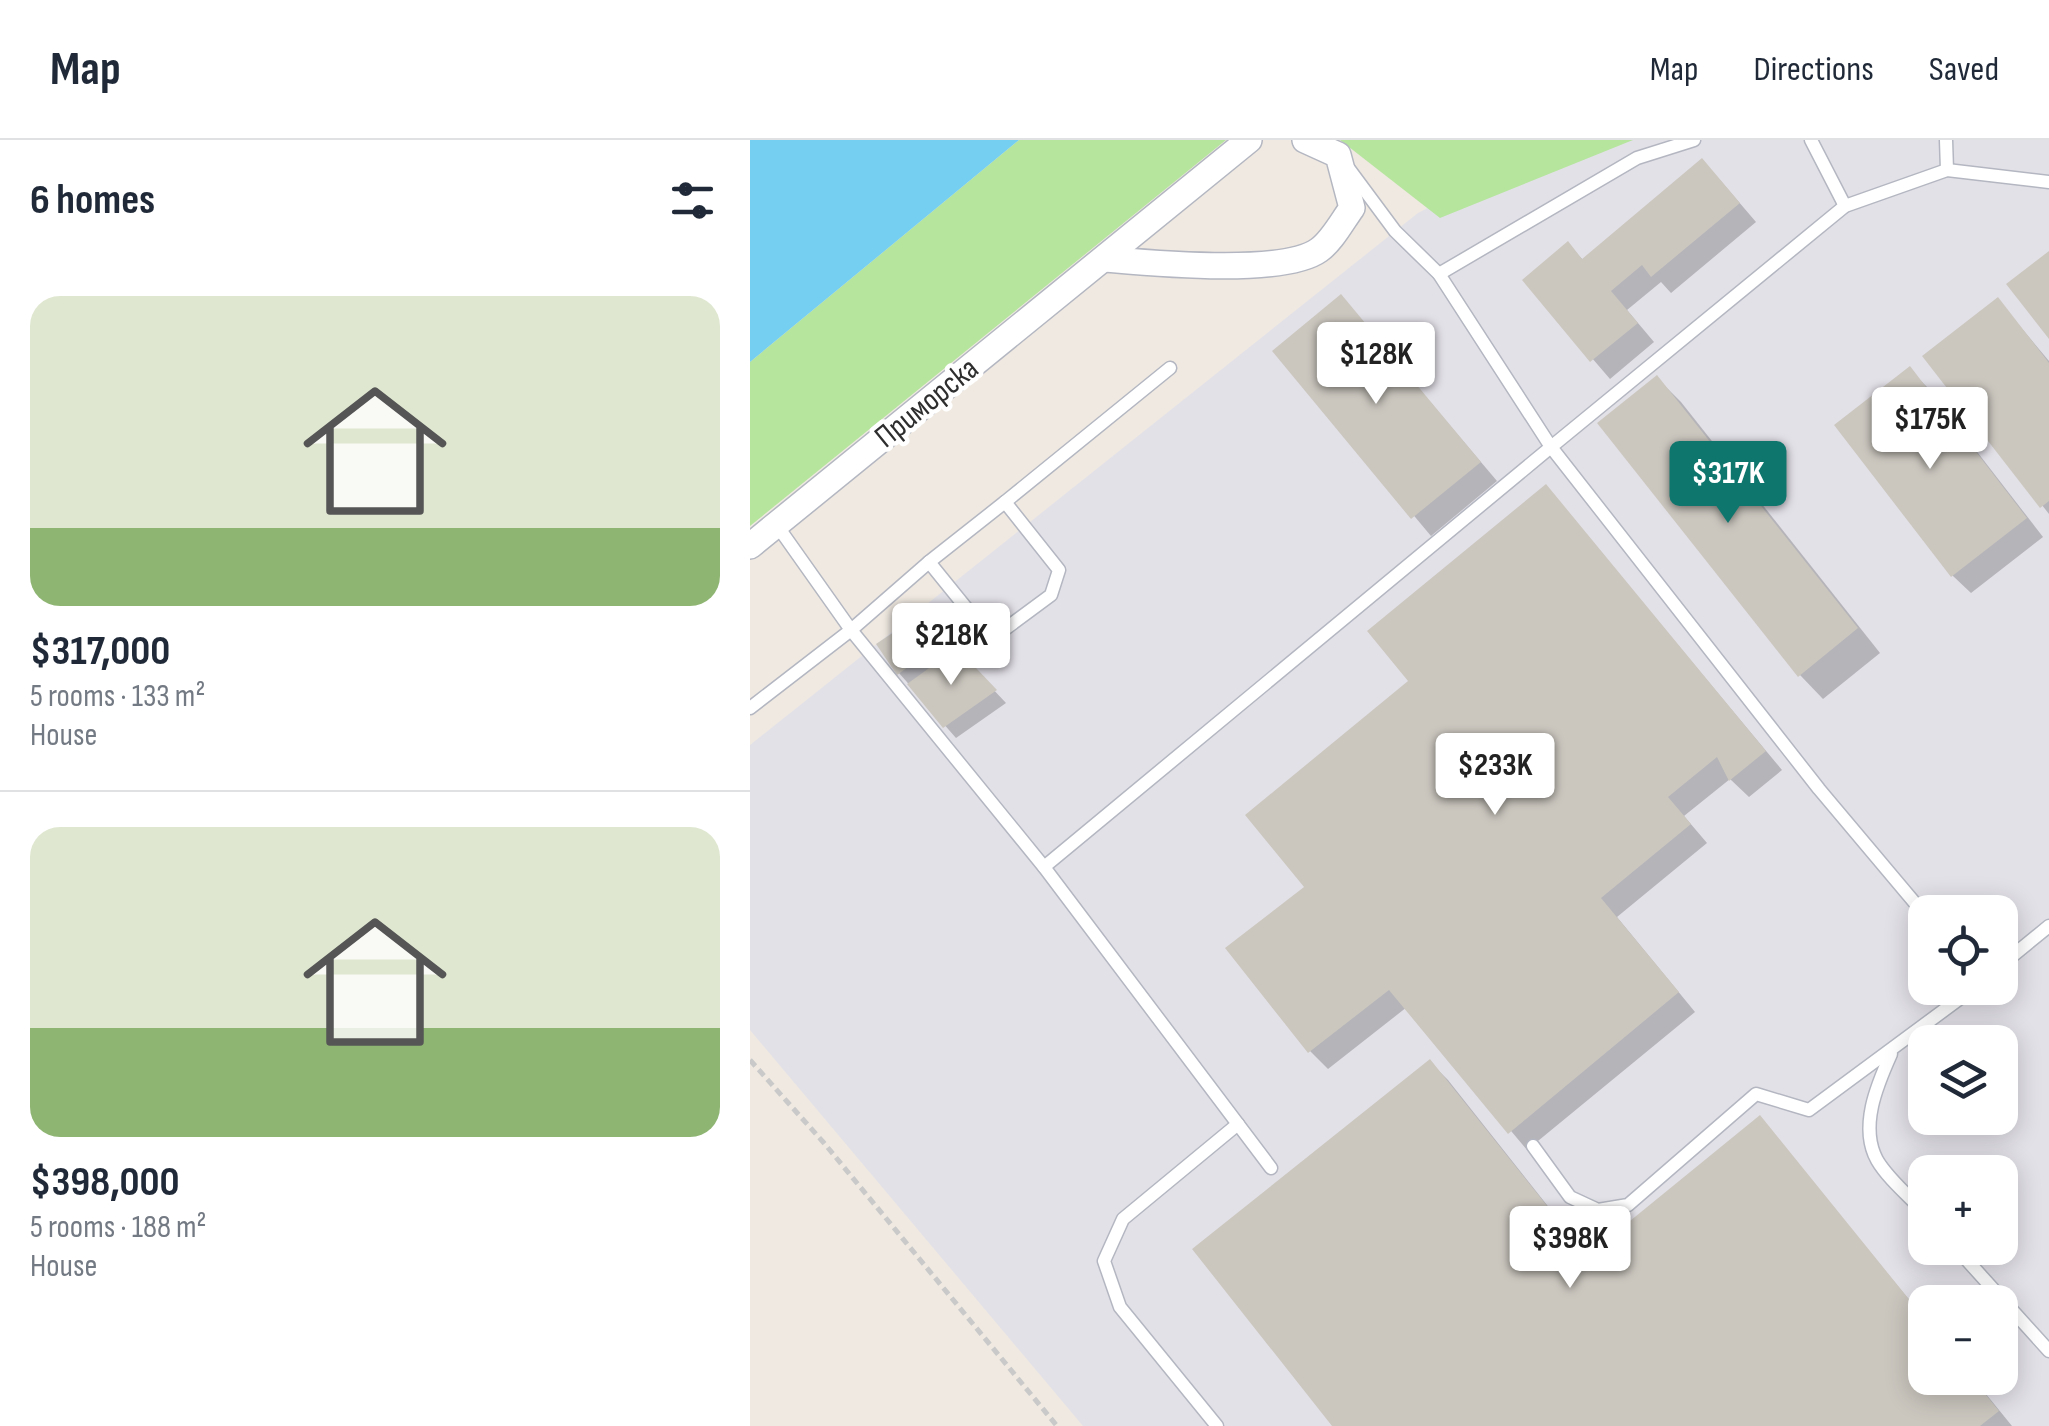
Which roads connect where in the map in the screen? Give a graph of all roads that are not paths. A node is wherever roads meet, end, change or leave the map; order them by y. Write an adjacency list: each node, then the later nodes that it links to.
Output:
1 (1249, 140): 10 (street, Приморска)
2 (1305, 140): 6 (street)
3 (1694, 140): 11 (lane)
4 (1811, 140): 9 (lane)
5 (1946, 140): 7 (lane)
6 (1338, 154): 10 (street); 11 (lane)
7 (1948, 170): 8 (lane); 9 (lane)
8 (2049, 182)
9 (1845, 206): 13 (lane)
10 (1105, 260): 15 (street, Приморска)
11 (1439, 274): 13 (lane)
12 (1170, 368): 14 (lane)
13 (1550, 448): 20 (lane); 21 (lane)
14 (1005, 502): 17 (lane); 17 (lane)
15 (776, 524): 16 (street, Приморска); 18 (lane)
16 (750, 546)
17 (930, 562): 18 (lane)
18 (851, 630): 19 (lane); 20 (lane)
19 (750, 708)
20 (1044, 868): 26 (lane)
21 (1908, 895)
22 (2049, 926): 23 (lane)
23 (2018, 951)
24 (1952, 1005): 25 (lane)
25 (1892, 1050): 27 (lane); 29 (lane)
26 (1238, 1124): 28 (lane); 32 (lane)
27 (1533, 1146)
28 (1270, 1168)
29 (1908, 1194)
30 (1972, 1265): 31 (lane)
31 (2049, 1350)
32 (1218, 1426)

